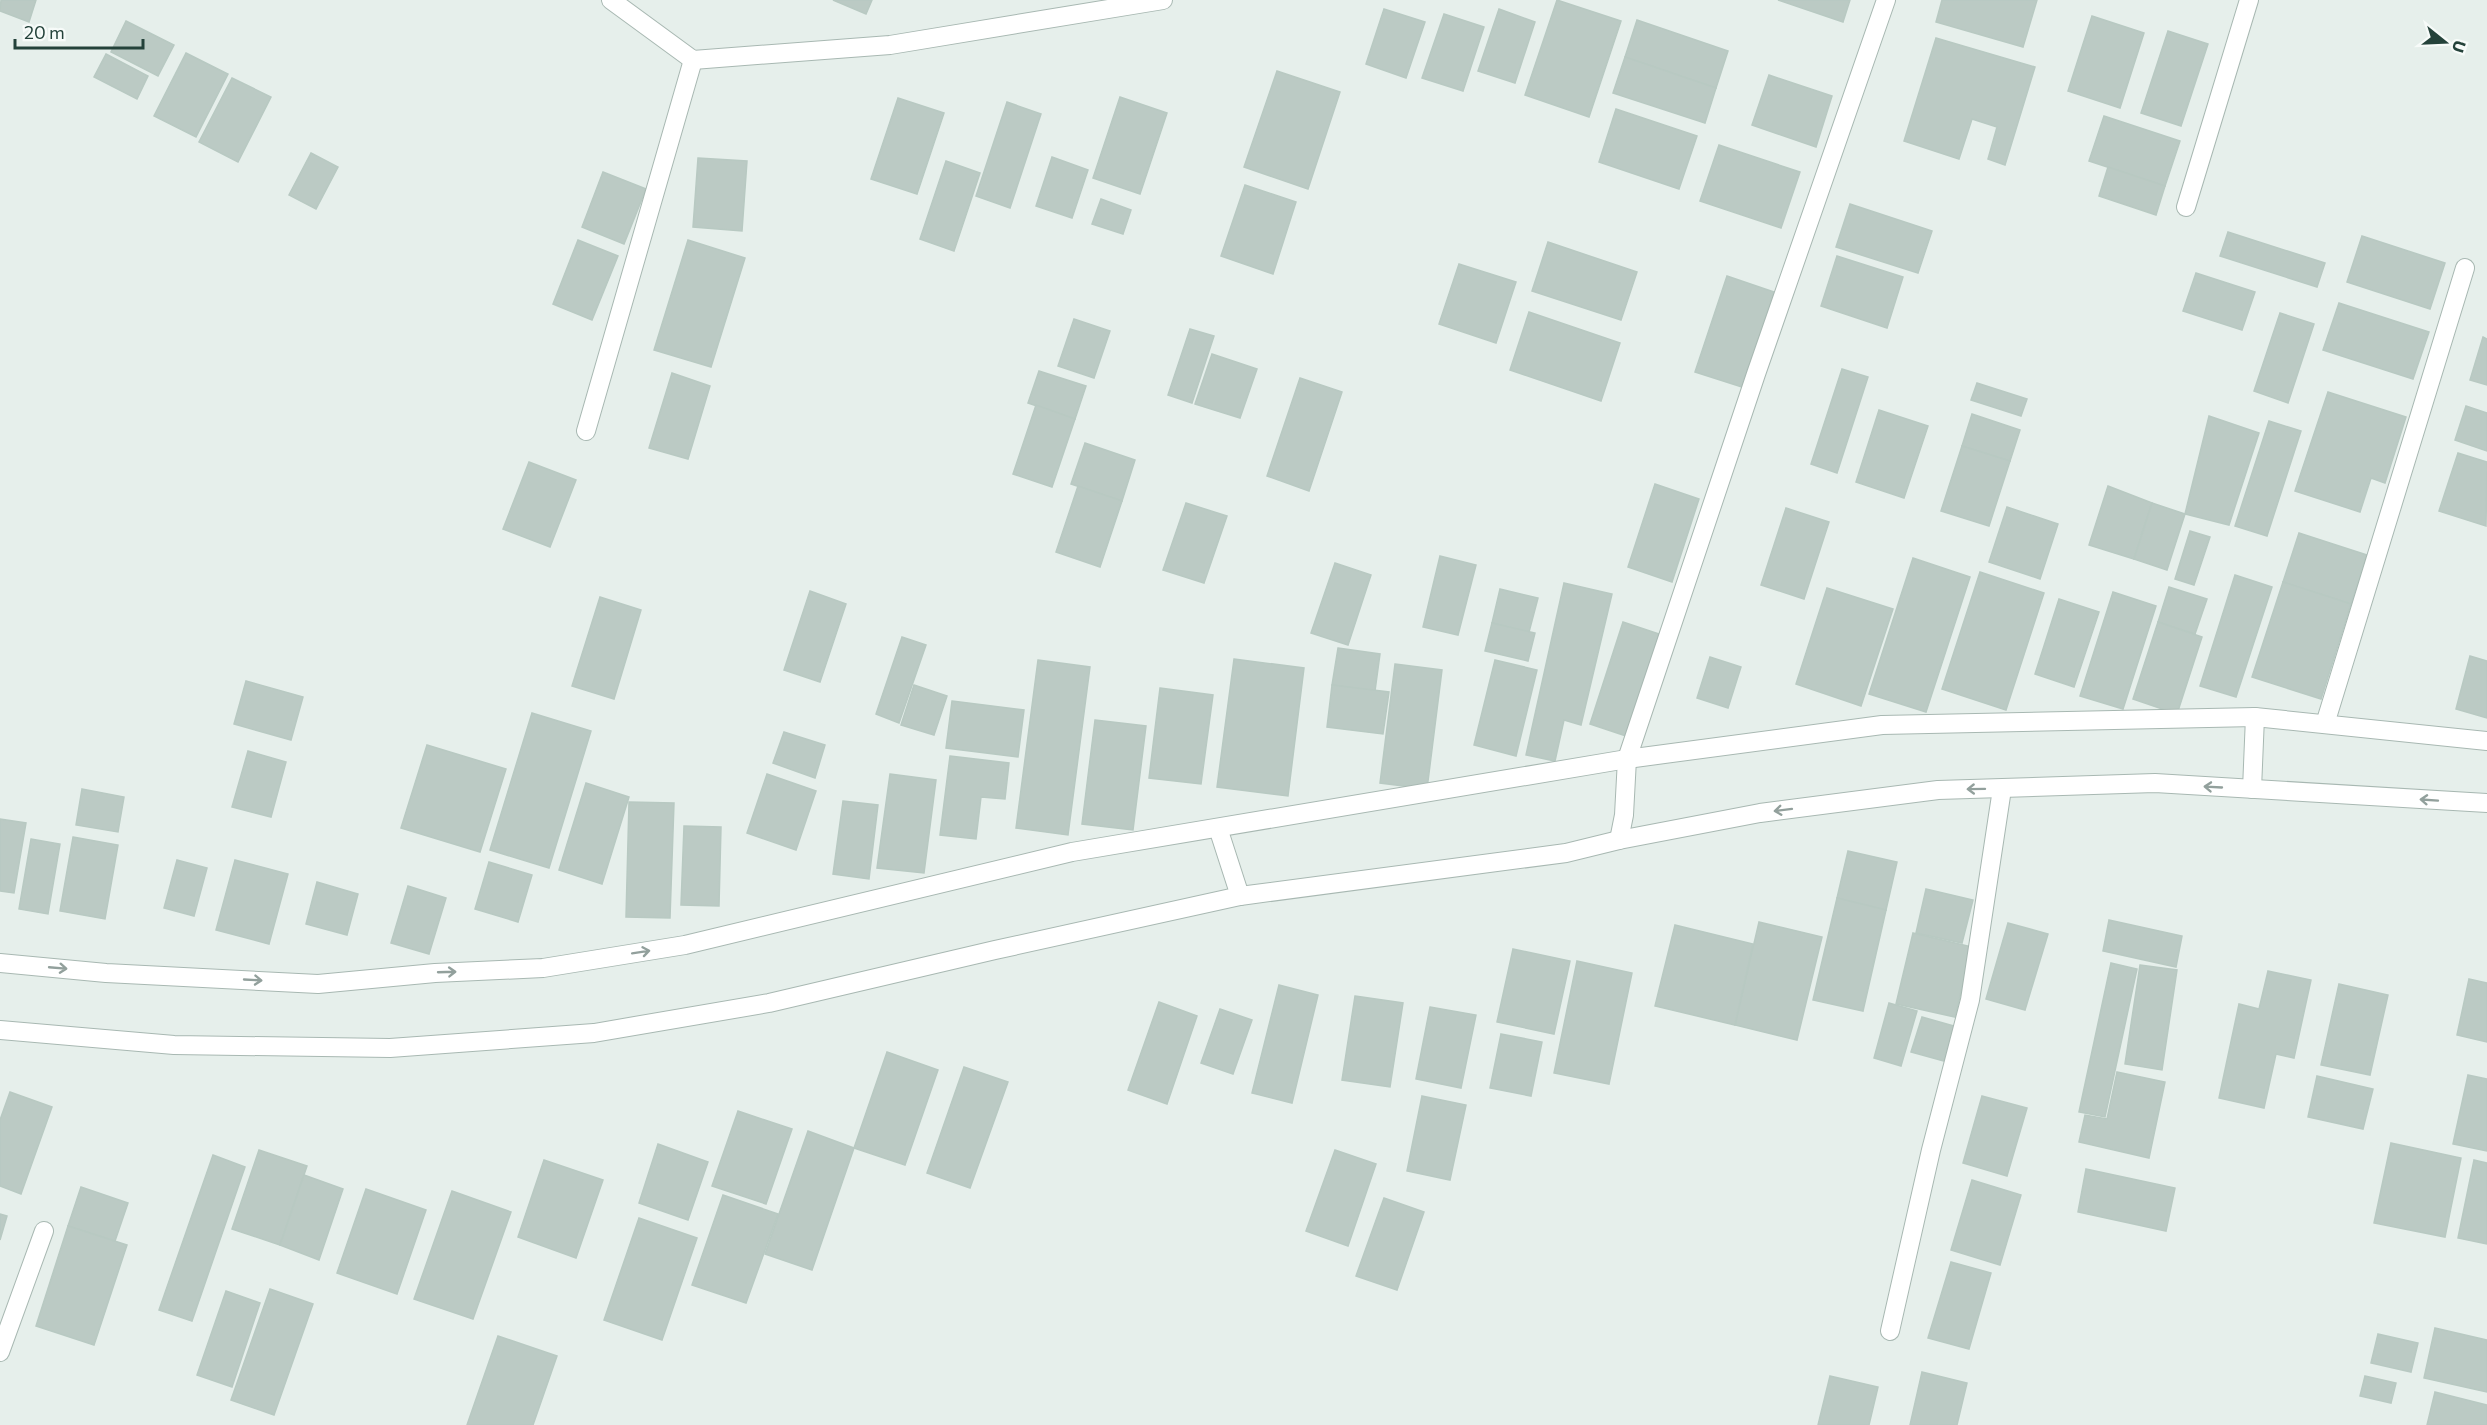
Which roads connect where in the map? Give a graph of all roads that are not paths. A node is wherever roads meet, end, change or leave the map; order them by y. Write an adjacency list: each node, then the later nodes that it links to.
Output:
1 (611, 0): 5 (street)
2 (1163, 0): 5 (street)
3 (1886, 0): 12 (street)
4 (2248, 0): 6 (street)
5 (693, 60): 8 (street)
6 (2186, 207)
7 (2465, 268): 10 (street)
8 (586, 432)
9 (2255, 717): 10 (street); 12 (street); 14 (street)
10 (2325, 724): 11 (street)
11 (2487, 741)
12 (1626, 767): 16 (street); 17 (street)
13 (2002, 789): 14 (street, one-way to 13); 17 (street, one-way to 17); 22 (street)
14 (2252, 789): 15 (street, one-way to 14)
15 (2487, 803)
16 (1218, 828): 18 (street); 19 (street, one-way to 16)
17 (1619, 840): 18 (street)
18 (1240, 896): 20 (street)
19 (0, 963)
20 (0, 1030)
21 (44, 1231): 23 (street)
22 (1890, 1331)
23 (0, 1352)

